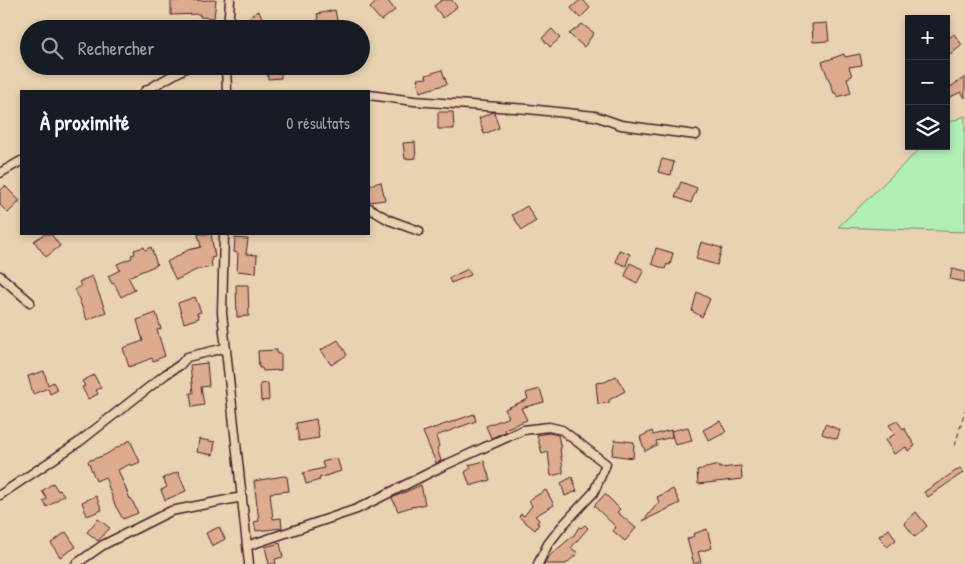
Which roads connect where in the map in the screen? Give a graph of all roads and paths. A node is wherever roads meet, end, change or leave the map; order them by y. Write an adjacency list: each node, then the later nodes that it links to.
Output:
1 (230, 0): 2 (street)
2 (229, 20)
3 (173, 75): 5 (street)
4 (226, 75): 6 (street)
5 (147, 90)
6 (227, 90)
7 (370, 95): 8 (street)
8 (696, 135)
9 (20, 162): 10 (street)
10 (0, 173)
11 (370, 209): 12 (street)
12 (419, 231)
13 (224, 235): 16 (street)
14 (0, 276): 15 (street)
15 (30, 302)
16 (226, 348): 19 (street); 20 (street)
17 (965, 410): 18 (path)
18 (955, 446)
19 (0, 495)
20 (242, 497): 21 (street); 22 (street)
21 (247, 546): 25 (street); 26 (street)
22 (92, 554): 23 (street); 24 (street)
23 (76, 564)
24 (89, 564)
25 (249, 564)
26 (538, 564)

